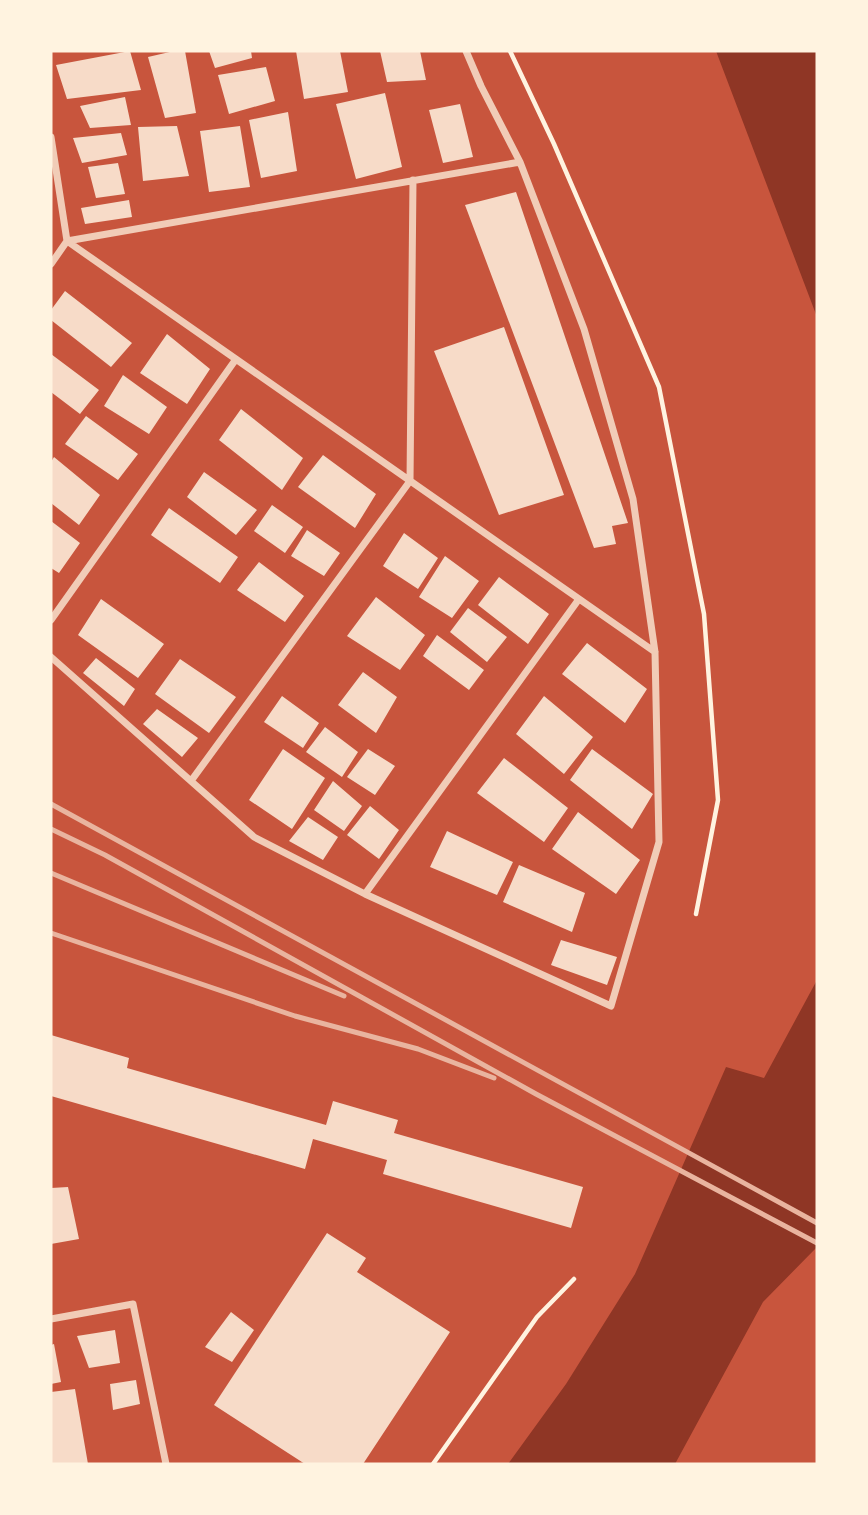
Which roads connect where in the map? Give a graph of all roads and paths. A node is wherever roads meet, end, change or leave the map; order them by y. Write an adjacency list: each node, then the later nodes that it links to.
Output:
1 (466, 51): 4 (street)
2 (510, 51): 16 (path)
3 (51, 137): 6 (street)
4 (520, 162): 5 (street); 12 (street)
5 (413, 180): 6 (street); 9 (street)
6 (68, 241): 7 (street); 8 (street)
7 (51, 264)
8 (236, 359): 9 (street); 11 (street)
9 (410, 481): 10 (street); 14 (street)
10 (579, 599): 12 (street); 15 (street)
11 (51, 620)
12 (655, 652): 15 (street)
13 (51, 657): 14 (street)
14 (191, 781): 15 (street)
15 (365, 894)
16 (696, 914)
17 (574, 1279): 20 (path)
18 (51, 1319): 19 (street)
19 (166, 1464)
20 (433, 1464)

